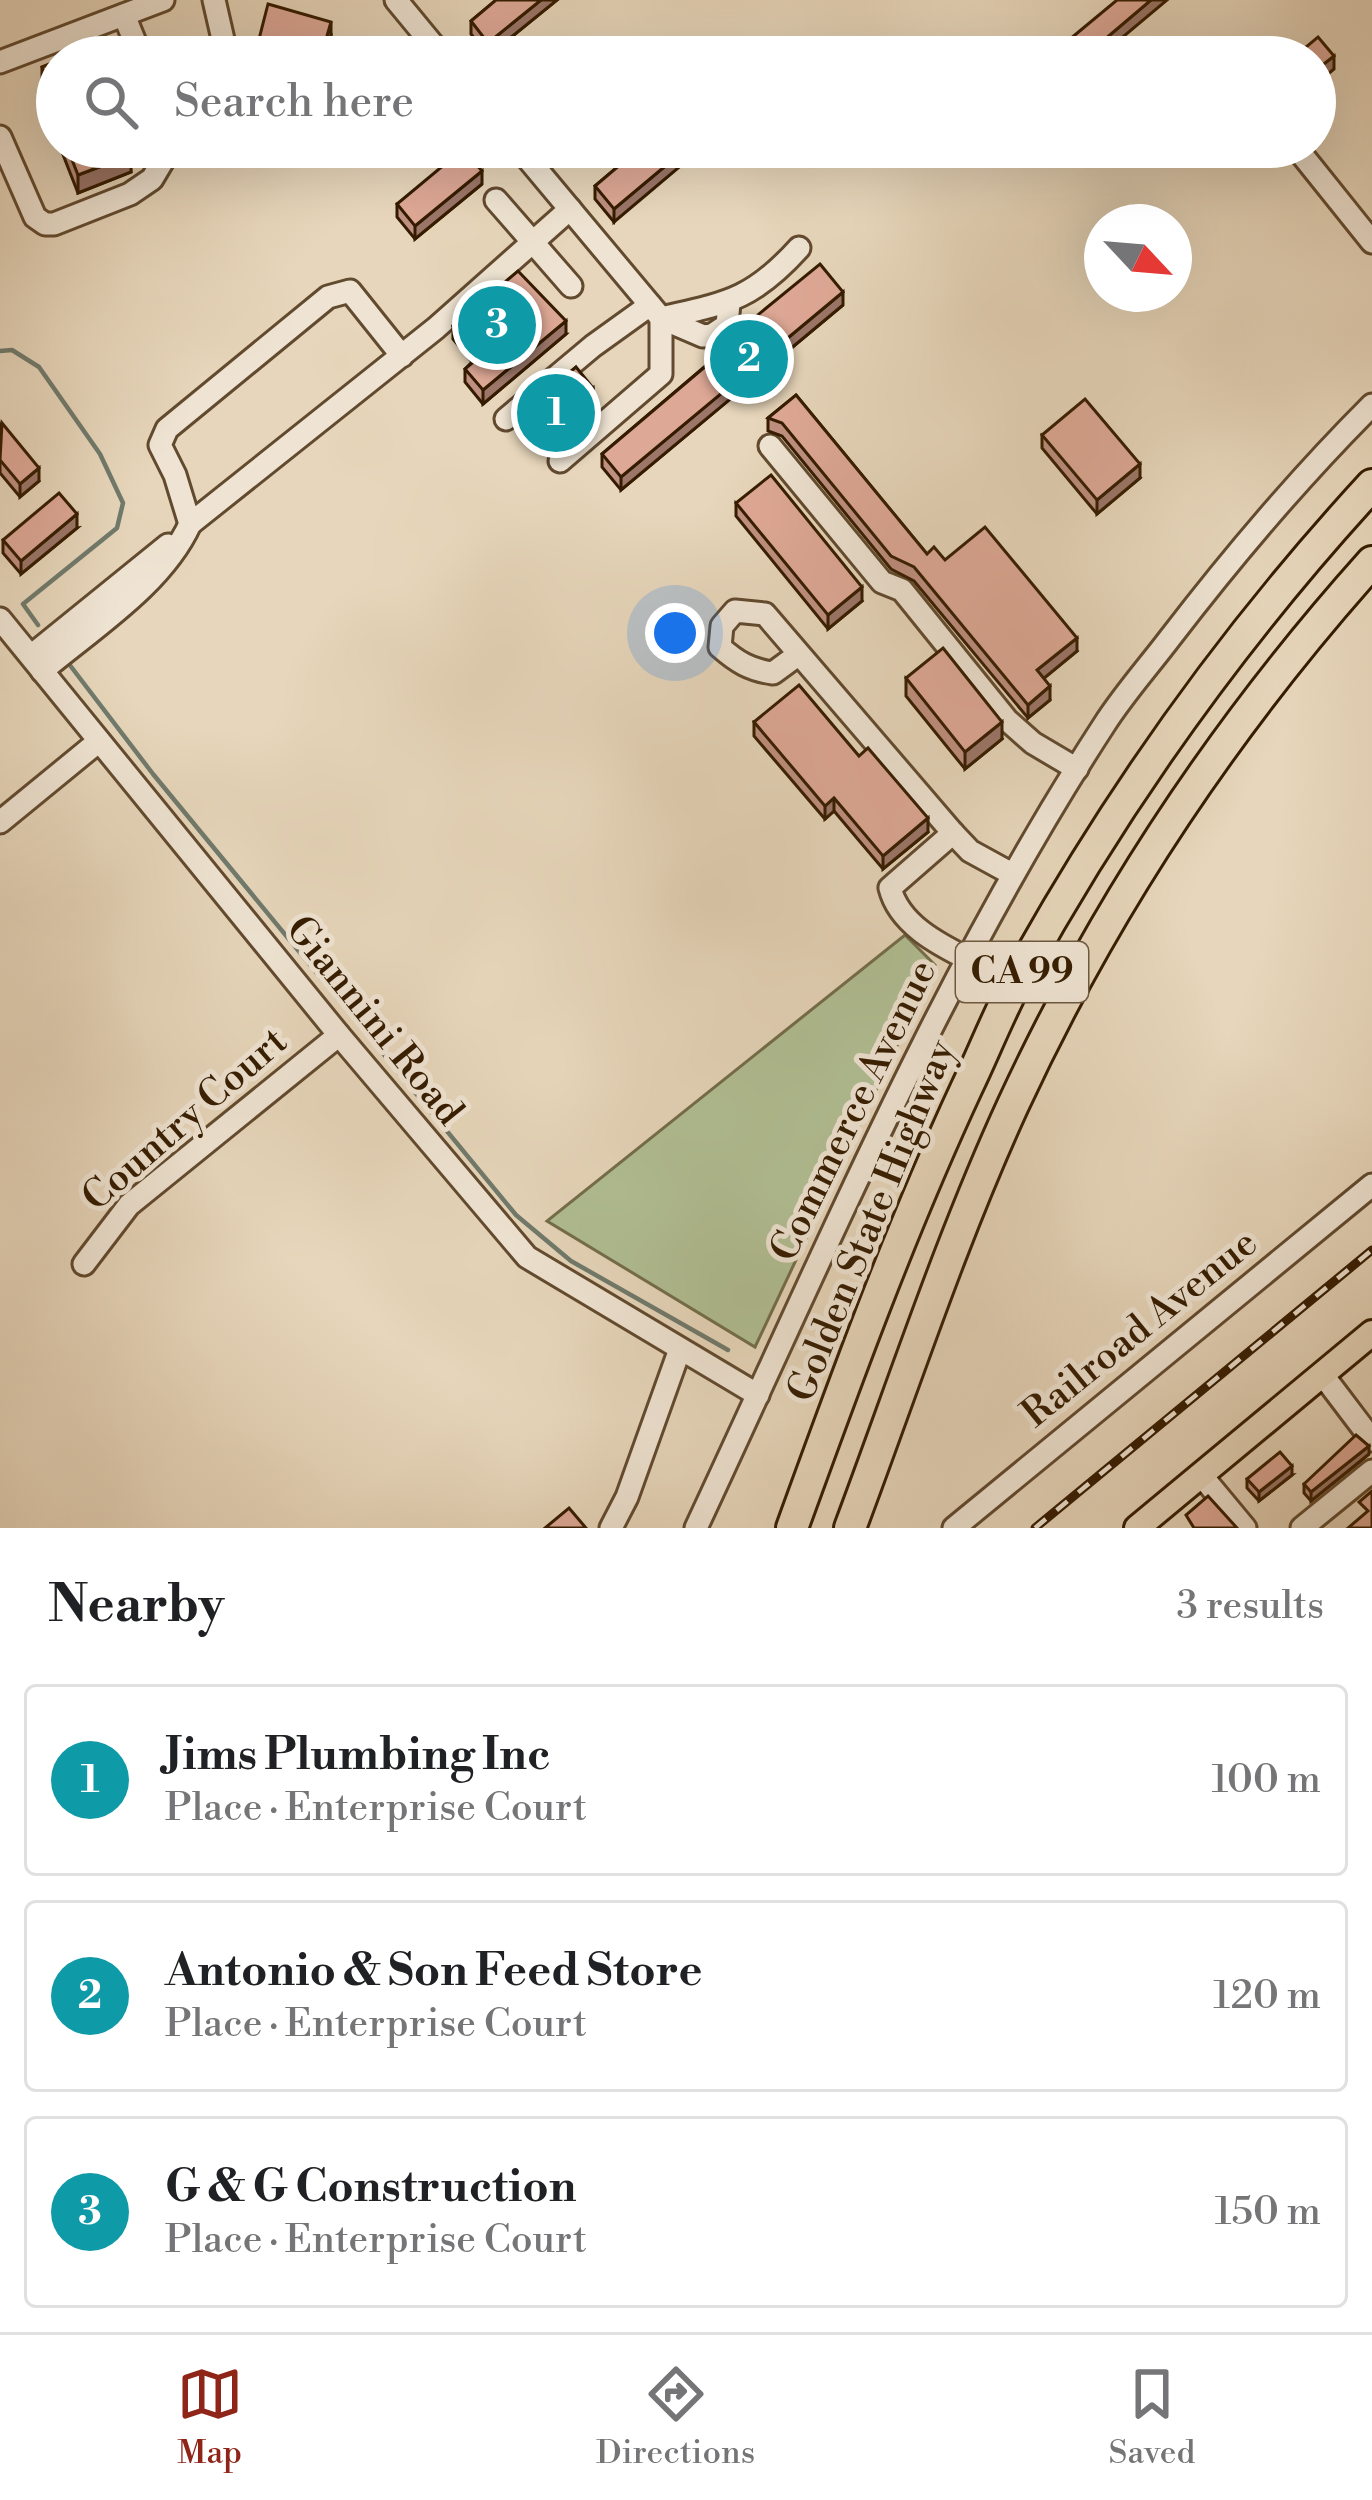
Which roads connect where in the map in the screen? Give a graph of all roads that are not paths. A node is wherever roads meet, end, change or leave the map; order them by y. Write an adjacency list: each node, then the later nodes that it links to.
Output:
1 (163, 0): 4 (street)
2 (214, 0): 7 (street)
3 (396, 0): 8 (street)
4 (124, 15): 5 (street); 6 (street)
5 (69, 36)
6 (132, 36)
7 (222, 36)
8 (426, 36)
9 (36, 48): 10 (street)
10 (0, 62)
11 (0, 137): 12 (street)
12 (159, 168)
13 (536, 168): 16 (street)
14 (1312, 168): 17 (street)
15 (496, 200): 18 (street)
16 (570, 209): 18 (street); 21 (street)
17 (1372, 242)
18 (532, 244): 20 (street); 22 (street)
19 (799, 248): 21 (street)
20 (571, 286)
21 (655, 312): 24 (street); 26 (street)
22 (402, 356): 28 (street); 28 (street)
23 (1372, 404): 34 (street, Commerce Avenue)
24 (506, 419)
25 (770, 446): 34 (street)
26 (560, 461)
27 (1372, 485): 53 (highway, Golden State Highway / CA 99)
28 (190, 524): 32 (street)
29 (1372, 562): 54 (highway, CA 99)
30 (0, 619): 32 (street, Giannini Road)
31 (799, 654): 36 (street)
32 (36, 663): 33 (street, Giannini Road)
33 (99, 741): 35 (street); 39 (street, Giannini Road)
34 (1077, 769): 37 (street, Commerce Avenue)
35 (0, 822)
36 (953, 833): 37 (street); 38 (street)
37 (1012, 874): 38 (street, Commerce Avenue)
38 (968, 959): 45 (street, Commerce Avenue)
39 (339, 1035): 41 (street, Country Court); 43 (street, Giannini Road)
40 (1372, 1185): 49 (street, Railroad Avenue)
41 (84, 1264)
42 (1372, 1333): 44 (main road)
43 (680, 1349): 45 (street, Giannini Road); 51 (street)
44 (1322, 1375): 46 (street); 48 (main road)
45 (758, 1395): 52 (street, Commerce Avenue)
46 (1372, 1440)
47 (1372, 1471): 56 (street)
48 (1201, 1474): 50 (main road); 55 (street)
49 (964, 1525)
50 (1142, 1526)
51 (611, 1528)
52 (696, 1528)
53 (792, 1528)
54 (850, 1528)
55 (1245, 1528)
56 (1301, 1528)

